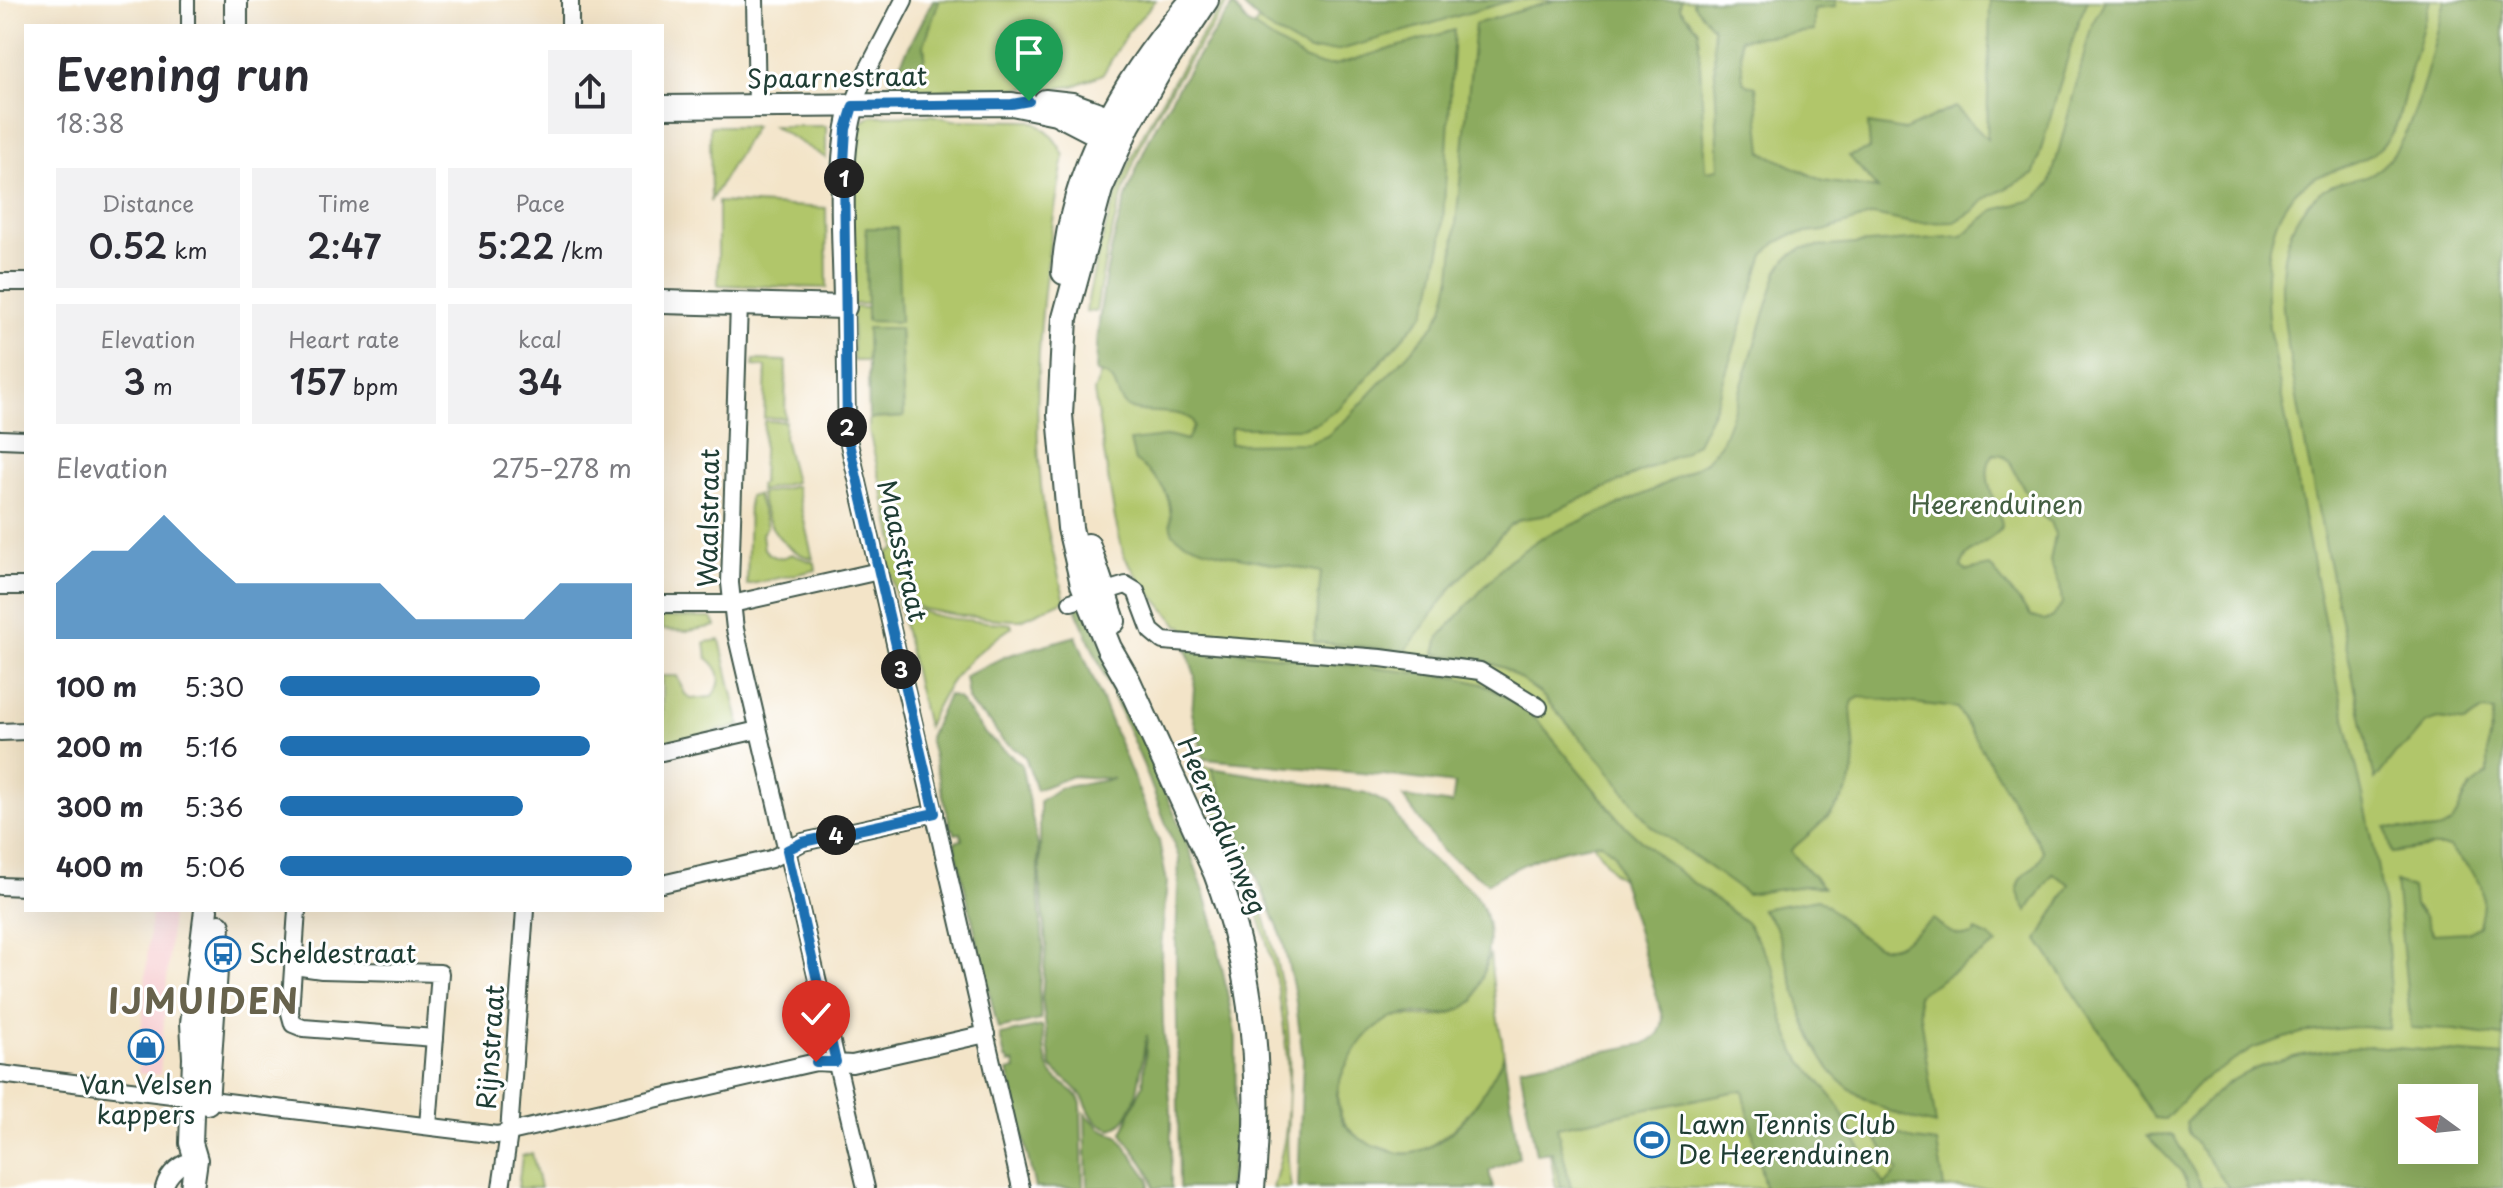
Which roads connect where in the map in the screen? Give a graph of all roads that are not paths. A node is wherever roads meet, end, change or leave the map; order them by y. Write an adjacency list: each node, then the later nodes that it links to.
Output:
1 (188, 0): 8 (street)
2 (236, 0): 9 (street)
3 (570, 0): 10 (street)
4 (755, 0): 13 (street)
5 (904, 0): 11 (street)
6 (1193, 0): 14 (main road, Heerenduinweg)
7 (1206, 0): 14 (main road, Heerenduinweg)
8 (188, 24)
9 (236, 24)
10 (570, 24)
11 (853, 106): 13 (street, Spaarnestraat); 14 (street, Spaarnestraat); 19 (street, Maasstraat)
12 (664, 107): 13 (street, Spaarnestraat)
13 (757, 107)
14 (1114, 131): 25 (main road, Heerenduinweg)
15 (0, 282): 16 (street)
16 (24, 282)
17 (664, 302): 18 (street)
18 (739, 304): 19 (street); 27 (street, Waalstraat)
19 (845, 307): 22 (street, Maasstraat)
20 (0, 439): 21 (street)
21 (24, 440)
22 (879, 571): 27 (street); 33 (street, Maasstraat)
23 (0, 586): 24 (street)
24 (24, 586)
25 (1087, 596): 28 (street); 56 (main road, Heerenduinweg)
26 (664, 604): 27 (street)
27 (732, 604): 29 (street, Waalstraat)
28 (1539, 707)
29 (758, 730): 32 (street); 34 (street, Waalstraat)
30 (24, 731): 31 (street)
31 (0, 732)
32 (664, 752)
33 (935, 813): 34 (street); 43 (street, Maasstraat)
34 (787, 850): 35 (street); 45 (street, Waalstraat)
35 (664, 884)
36 (0, 886): 37 (street)
37 (24, 887)
38 (206, 912): 47 (street)
39 (220, 912): 47 (street)
40 (297, 912): 42 (street)
41 (525, 912): 49 (street, Rijnstraat)
42 (294, 966): 44 (street); 44 (street)
43 (986, 1034): 45 (street); 55 (street, Maasstraat)
44 (435, 1038): 48 (street)
45 (836, 1062): 49 (street); 54 (street, Waalstraat)
46 (0, 1074): 47 (street)
47 (200, 1099): 48 (street); 50 (street)
48 (428, 1126): 49 (street)
49 (509, 1133): 53 (street, Rijnstraat)
50 (196, 1156): 51 (street); 52 (street)
51 (164, 1188)
52 (192, 1188)
53 (501, 1188)
54 (866, 1188)
55 (1021, 1188)
56 (1252, 1188)

